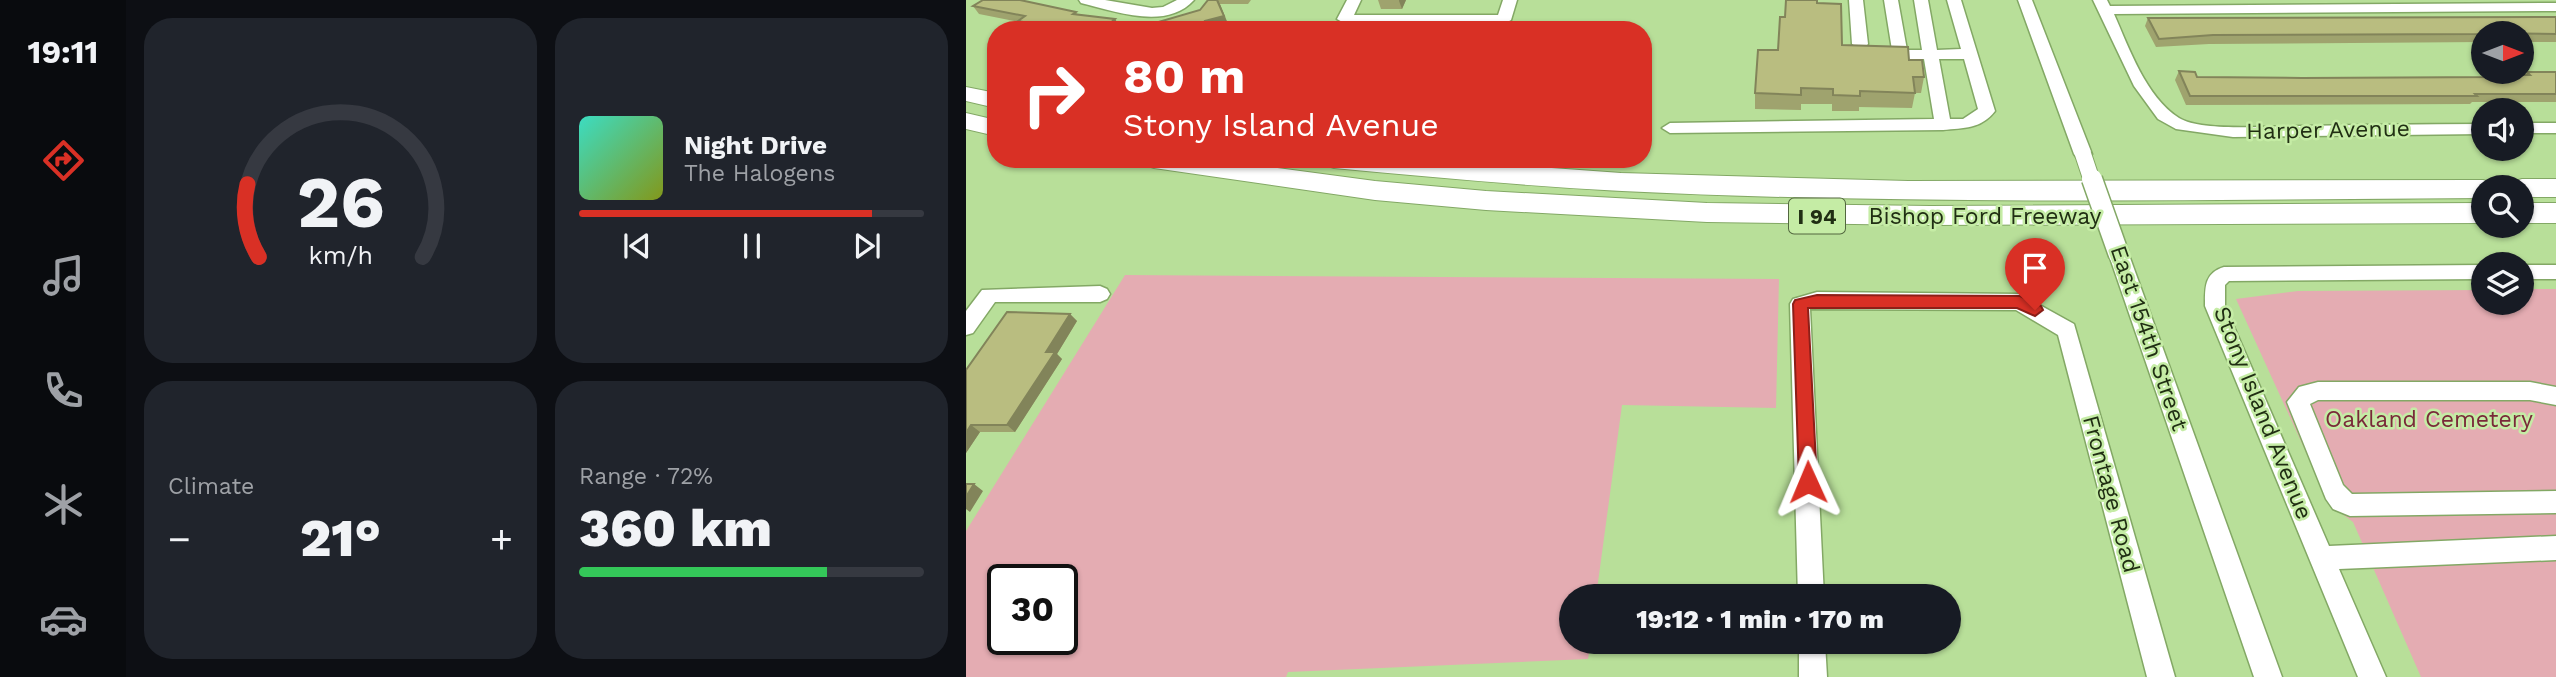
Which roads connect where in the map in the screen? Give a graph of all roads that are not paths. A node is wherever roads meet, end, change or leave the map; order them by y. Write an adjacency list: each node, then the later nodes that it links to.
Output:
1 (1086, 0): 2 (street)
2 (1187, 0)
3 (1354, 0): 4 (street)
4 (1510, 0)
5 (1856, 0): 12 (street)
6 (1891, 0): 12 (street)
7 (1921, 0): 13 (street)
8 (1954, 0): 14 (street)
9 (2025, 0): 45 (street, East 154th Street, bridge)
10 (2102, 5): 11 (street); 23 (street, Harper Avenue)
11 (2556, 7)
12 (1900, 54): 13 (street)
13 (1931, 54): 14 (street); 18 (street)
14 (1969, 54): 18 (street)
15 (966, 94): 16 (highway)
16 (987, 99)
17 (966, 121): 19 (highway)
18 (1943, 124): 20 (street)
19 (987, 126)
20 (1670, 128)
21 (2534, 128): 22 (street)
22 (2556, 128)
23 (2471, 129)
24 (1212, 168): 29 (highway, Bishop Ford Freeway / I 94)
25 (1426, 168): 26 (highway, Bishop Ford Freeway / I 94)
26 (2471, 188)
27 (2534, 188): 28 (highway)
28 (2556, 188)
29 (2471, 213)
30 (2534, 213): 31 (highway)
31 (2556, 213)
32 (2471, 272): 40 (street, Stony Island Avenue)
33 (2534, 272): 34 (street)
34 (2556, 272)
35 (1100, 293): 36 (street)
36 (966, 327)
37 (2556, 396): 38 (street)
38 (2556, 502)
39 (2556, 548): 40 (street)
40 (2322, 558): 46 (street, Stony Island Avenue)
41 (1811, 584): 44 (street, Frontage Road)
42 (1812, 654): 43 (street)
43 (1813, 677)
44 (2161, 677)
45 (2269, 677)
46 (2372, 677)

